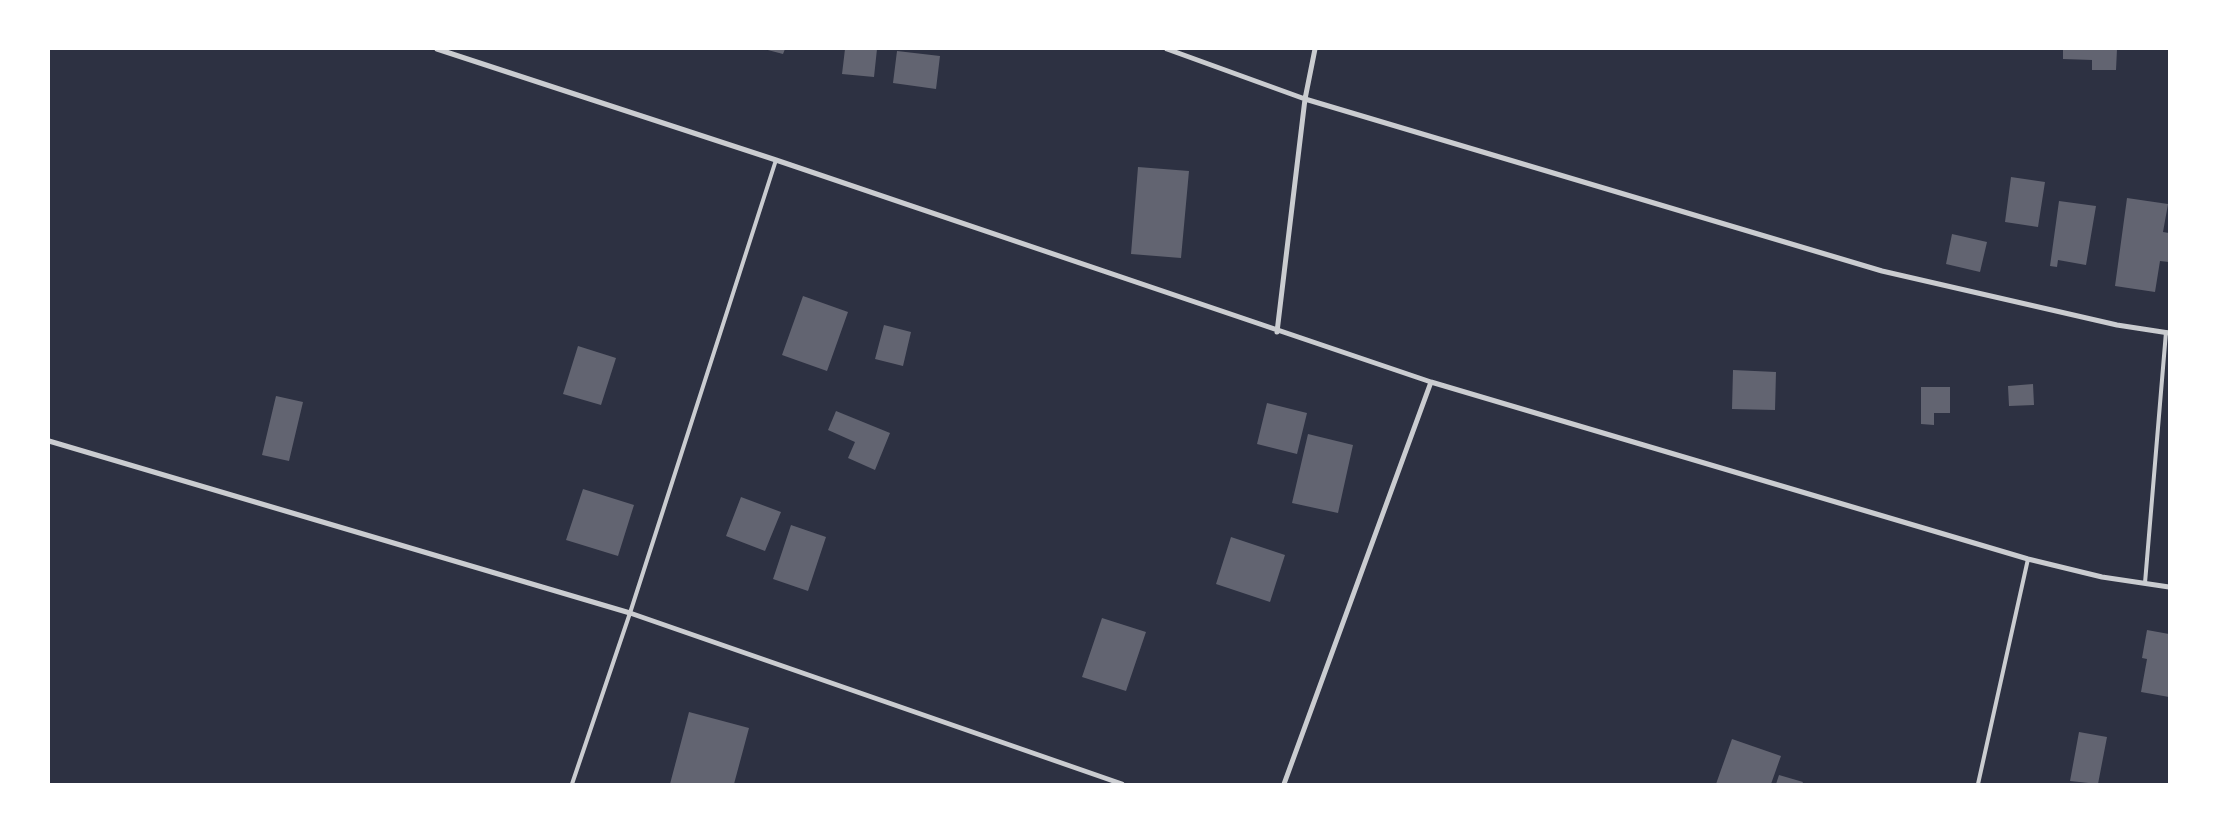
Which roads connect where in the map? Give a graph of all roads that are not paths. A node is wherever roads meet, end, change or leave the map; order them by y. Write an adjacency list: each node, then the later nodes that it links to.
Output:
1 (437, 49): 5 (street)
2 (1167, 49): 4 (street)
3 (1315, 49): 4 (street)
4 (1305, 99): 6 (street); 7 (street)
5 (776, 160): 6 (street); 13 (lane)
6 (1277, 332): 8 (street)
7 (2168, 332): 11 (lane)
8 (1431, 382): 10 (street); 16 (street)
9 (49, 441): 13 (street)
10 (2028, 560): 11 (street); 17 (lane)
11 (2145, 583): 12 (street)
12 (2169, 587)
13 (630, 613): 14 (lane); 15 (street)
14 (572, 784)
15 (1122, 784)
16 (1284, 784)
17 (1978, 784)

